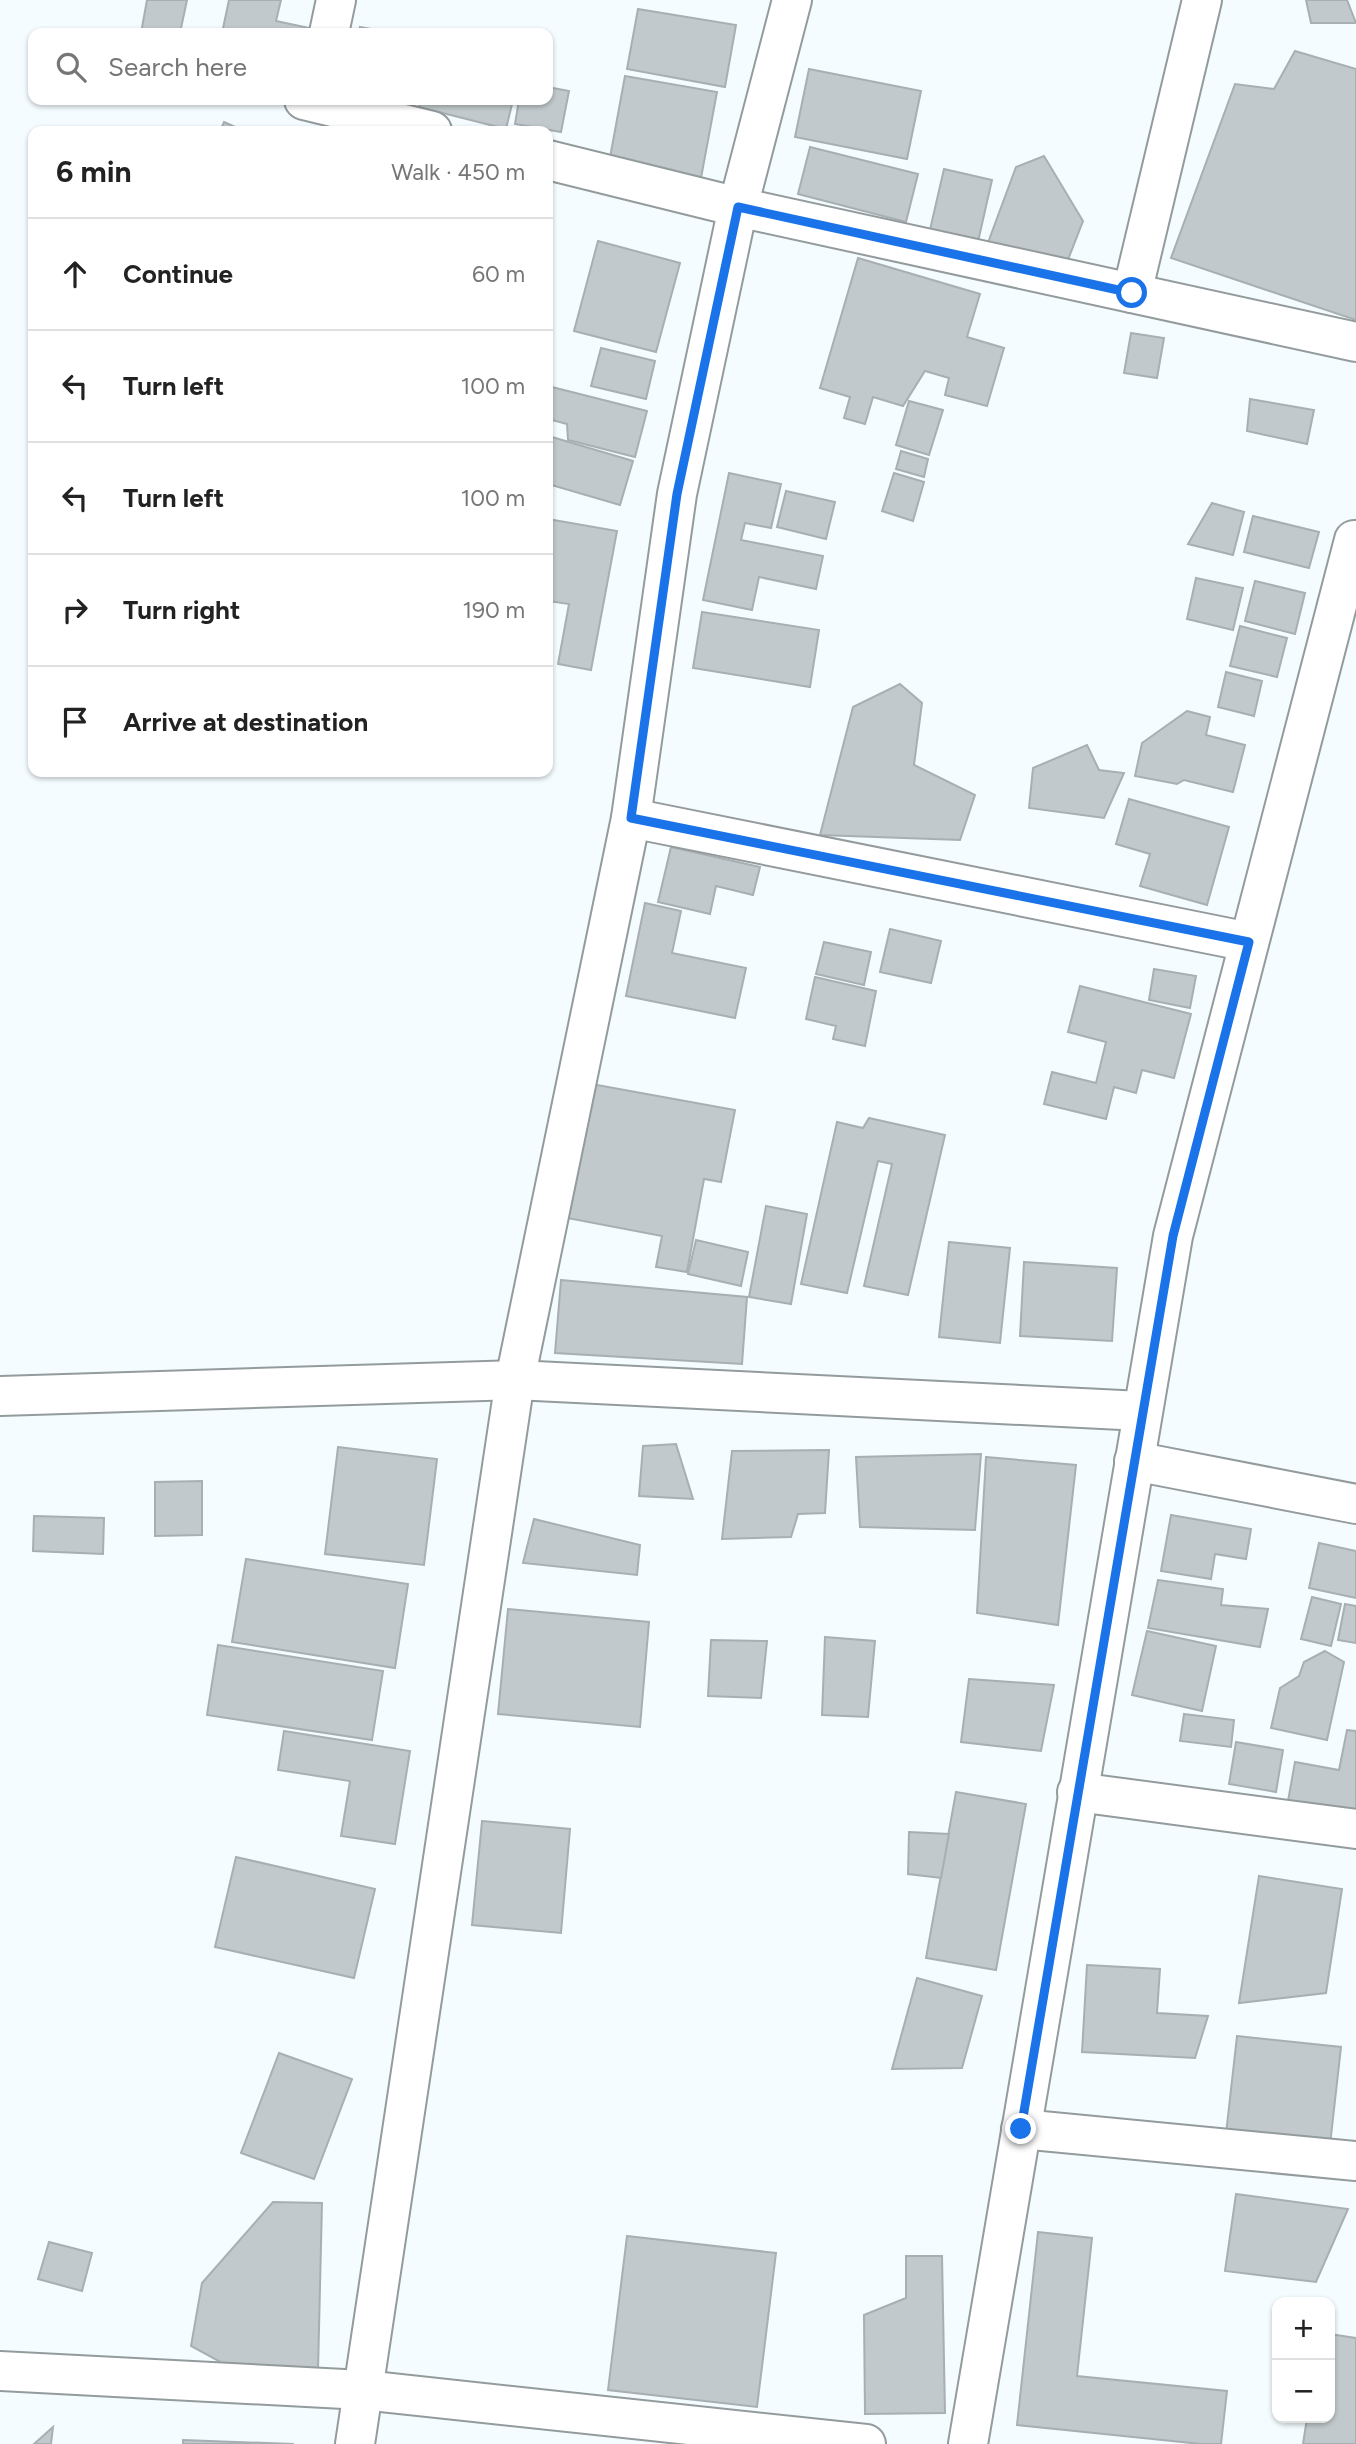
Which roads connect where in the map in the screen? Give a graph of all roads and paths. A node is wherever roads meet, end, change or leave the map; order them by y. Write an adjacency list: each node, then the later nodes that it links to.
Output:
1 (336, 0): 4 (street)
2 (792, 0): 8 (street)
3 (1202, 0): 9 (street)
4 (330, 28)
5 (326, 105): 6 (street)
6 (412, 126)
7 (553, 161): 8 (street)
8 (738, 207): 9 (street); 12 (street)
9 (1132, 293): 10 (street)
10 (1356, 342)
11 (1354, 540): 13 (street)
12 (631, 818): 13 (street); 14 (street)
13 (1249, 942): 16 (street)
14 (516, 1380): 15 (street); 16 (street); 24 (street)
15 (0, 1396)
16 (1142, 1412): 17 (street)
17 (1134, 1461): 18 (street); 19 (street)
18 (1356, 1504)
19 (1077, 1792): 20 (street); 21 (street)
20 (1356, 1829)
21 (1021, 2129): 22 (street); 27 (street)
22 (1356, 2161)
23 (0, 2371): 24 (street)
24 (363, 2390): 25 (street); 26 (street)
25 (355, 2444)
26 (866, 2444)
27 (968, 2444)

